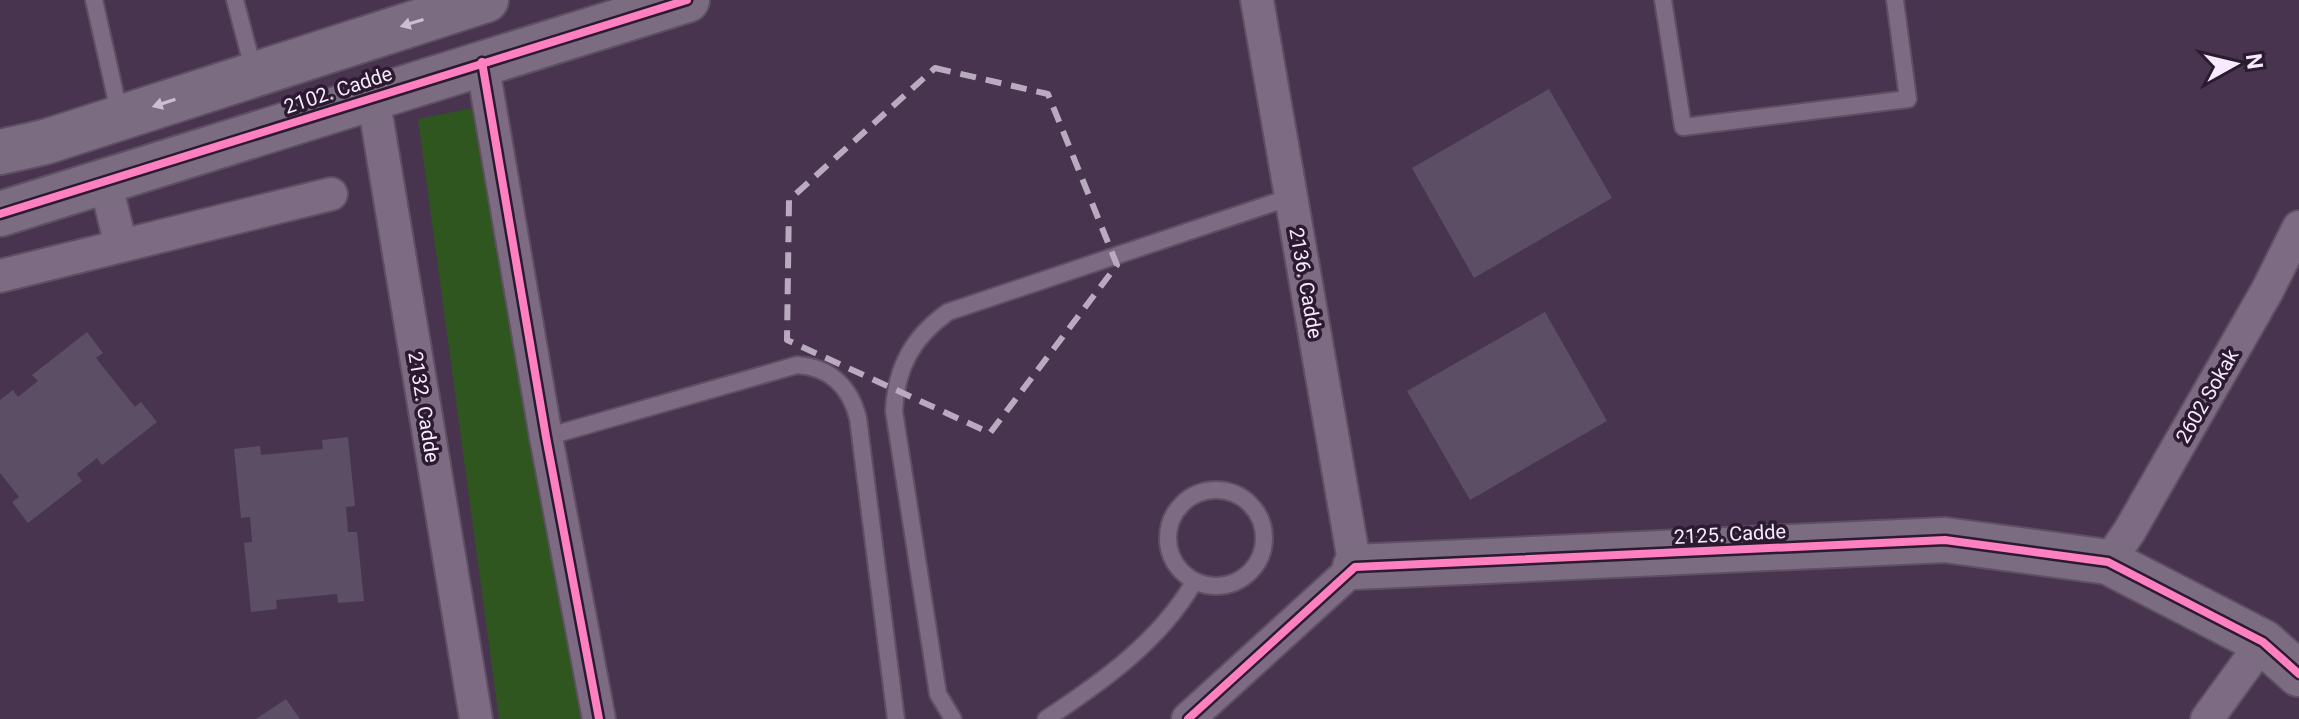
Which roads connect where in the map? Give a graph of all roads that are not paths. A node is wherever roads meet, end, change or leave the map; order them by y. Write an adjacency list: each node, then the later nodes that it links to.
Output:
1 (94, 0): 11 (lane)
2 (235, 0): 9 (lane)
3 (486, 0): 9 (street, 2102. Cadde, one-way to 9)
4 (687, 0): 8 (street, 2102. Cadde)
5 (1257, 0): 15 (street, 2136. Cadde)
6 (1663, 0): 7 (lane)
7 (1895, 0)
8 (482, 62): 10 (street, 2102. Cadde); 20 (street)
9 (254, 73): 11 (street, 2102. Cadde, one-way to 11)
10 (373, 96): 13 (street, 2102. Cadde); 26 (street, 2132. Cadde)
11 (121, 117): 12 (street, 2102. Cadde)
12 (0, 152)
13 (105, 181): 16 (street, 2102. Cadde); 18 (street)
14 (331, 194): 18 (street)
15 (1291, 197): 22 (street, 2136. Cadde); 29 (lane)
16 (0, 214)
17 (2299, 227): 21 (street, 2602 Sokak)
18 (121, 246): 19 (street)
19 (0, 276)
20 (546, 437): 27 (street); 28 (lane)
21 (2108, 562): 22 (street, 2125. Cadde); 24 (street, 2125. Cadde)
22 (1355, 567): 31 (street)
23 (1194, 582): 23 (lane); 30 (lane)
24 (2263, 642): 25 (street, 2125. Cadde); 32 (street)
25 (2299, 674)
26 (476, 719)
27 (599, 719)
28 (896, 719)
29 (953, 719)
30 (1046, 719)
31 (1188, 719)
32 (2207, 719)

